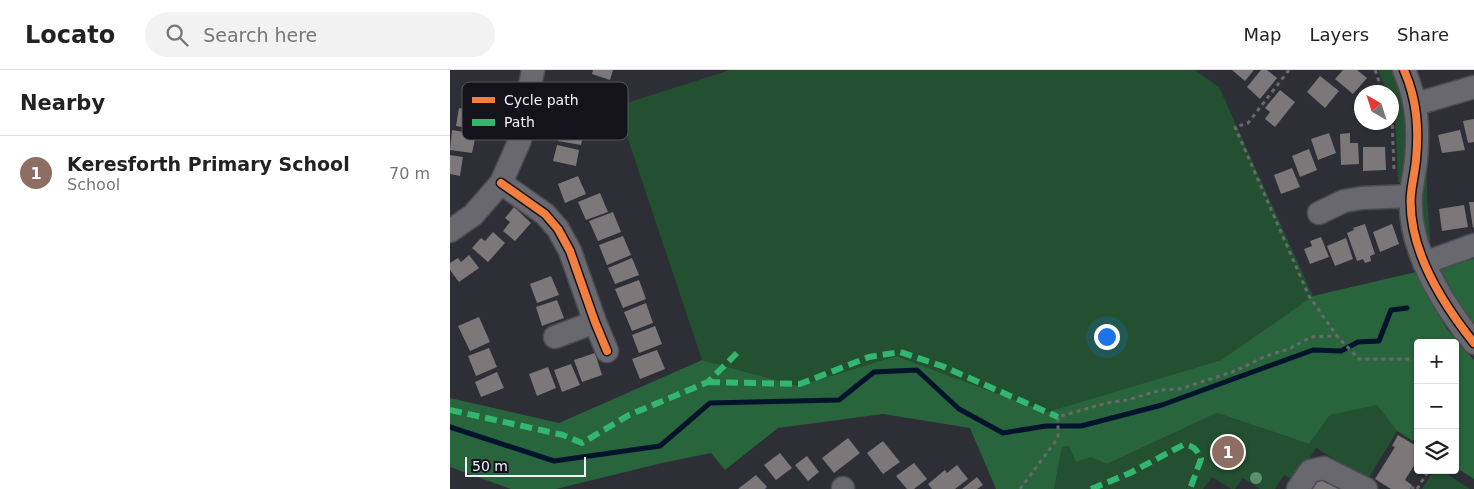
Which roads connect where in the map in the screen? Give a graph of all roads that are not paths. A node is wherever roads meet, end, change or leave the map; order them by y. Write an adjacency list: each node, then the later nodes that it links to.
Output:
1 (1404, 70): 3 (street)
2 (1474, 87): 3 (street)
3 (1416, 104): 6 (street)
4 (520, 140): 5 (street)
5 (501, 183): 8 (street); 11 (street)
6 (1403, 196): 7 (street); 10 (street)
7 (1319, 213)
8 (450, 231)
9 (1474, 245): 10 (street)
10 (1424, 263): 13 (street)
11 (595, 322): 12 (street); 14 (street)
12 (555, 337)
13 (1474, 343)
14 (607, 351)
15 (1298, 489): 16 (street)
16 (1366, 489)

